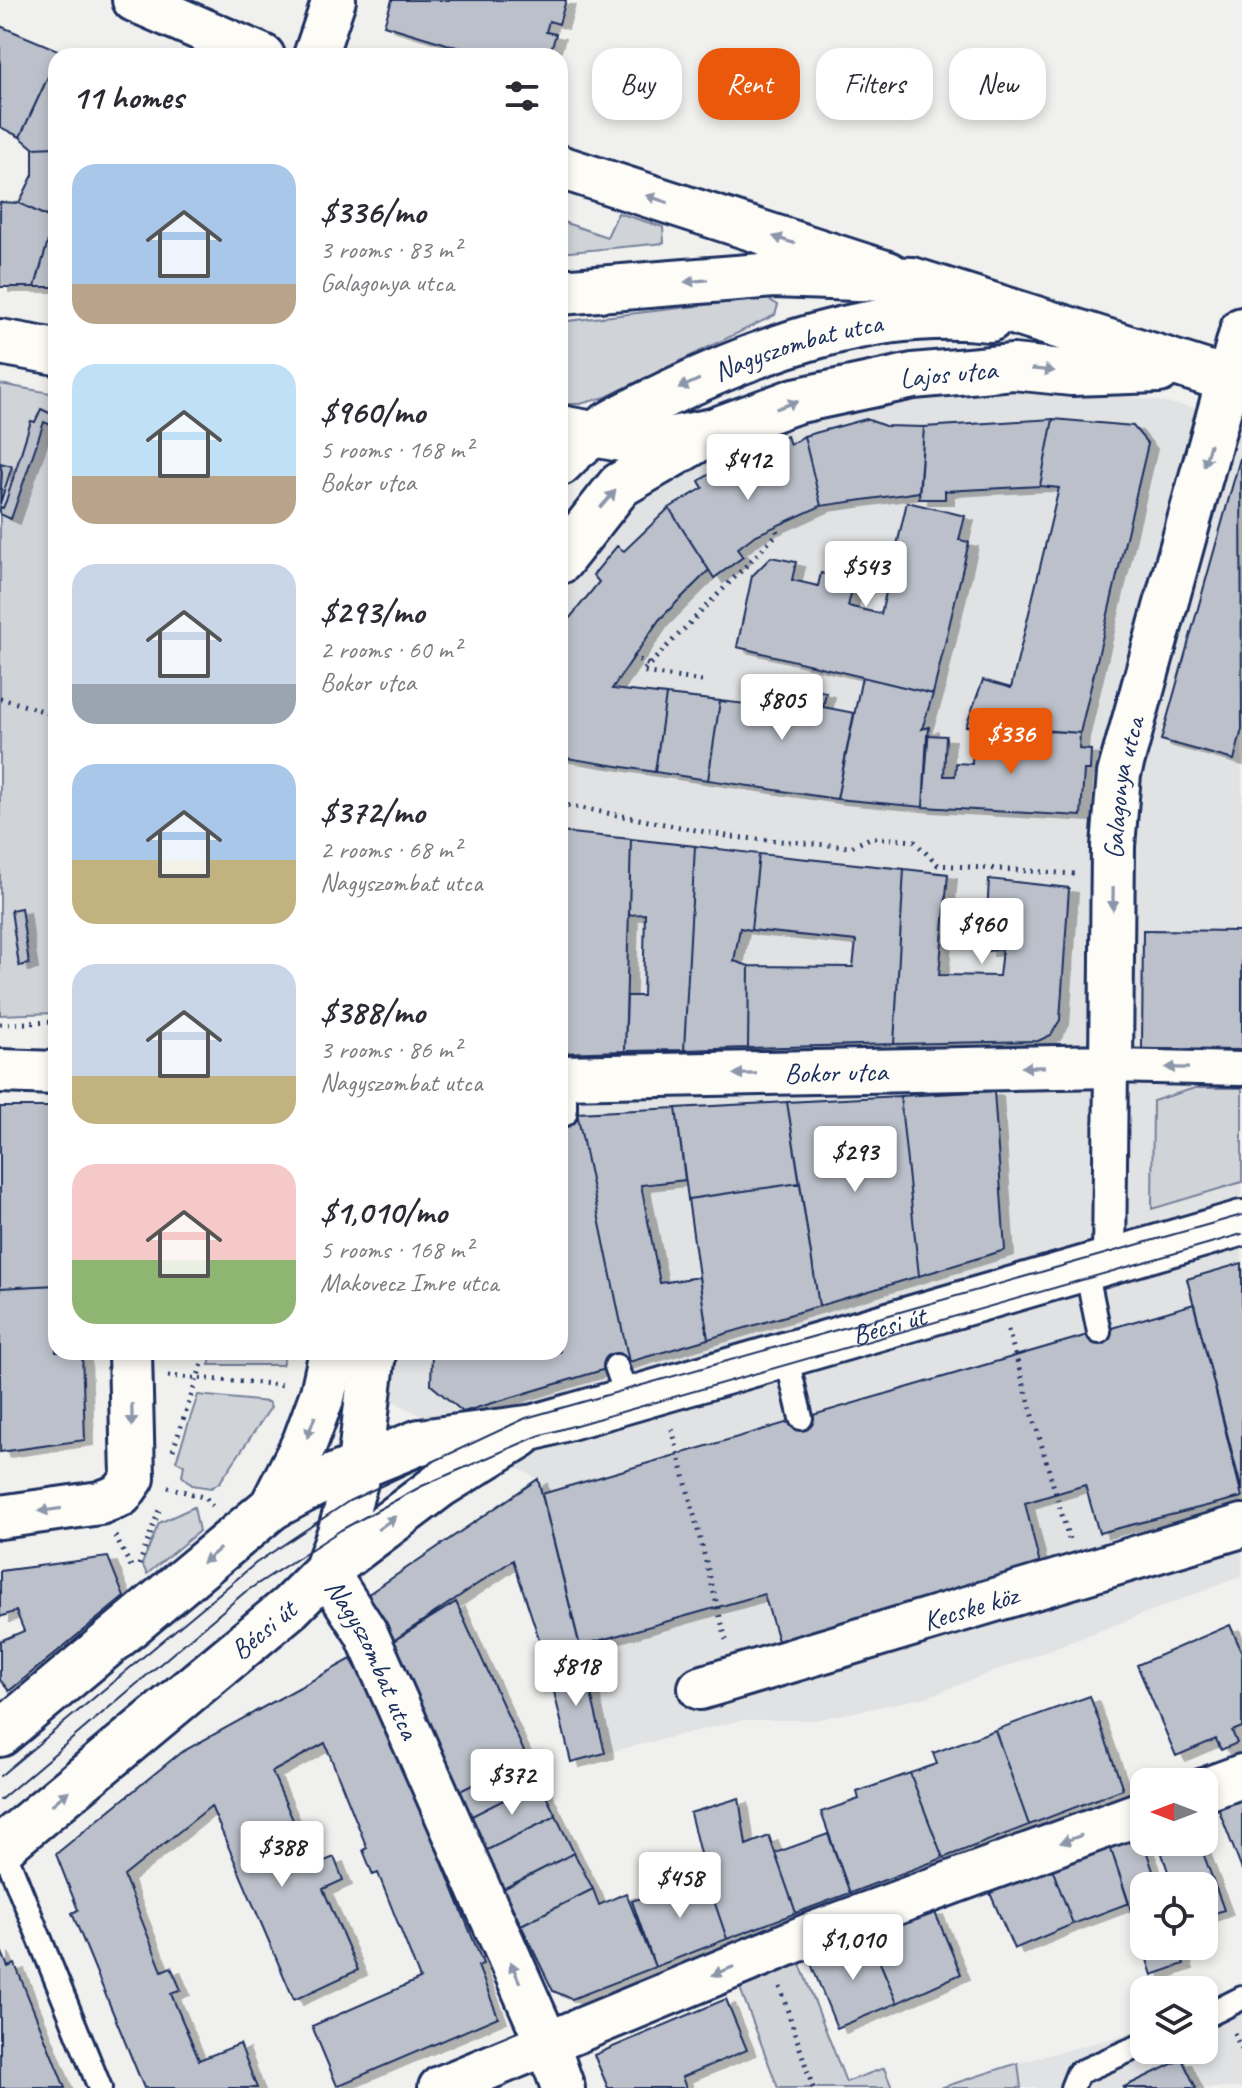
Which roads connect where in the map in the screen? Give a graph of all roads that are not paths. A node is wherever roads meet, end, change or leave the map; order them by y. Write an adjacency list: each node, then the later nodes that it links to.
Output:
1 (134, 0): 3 (street)
2 (334, 0): 4 (street)
3 (245, 48)
4 (318, 48)
5 (568, 170): 6 (street, one-way to 5)
6 (912, 280): 7 (main road, one-way to 7); 8 (main road)
7 (568, 291)
8 (1064, 328): 13 (main road); 15 (main road, Nagyszombat utca, one-way to 15)
9 (1242, 329): 13 (street, Galagonya utca)
10 (48, 336): 11 (main road)
11 (0, 341): 12 (main road)
12 (48, 350)
13 (1219, 377): 14 (main road, Lajos utca, one-way to 13); 17 (street, Galagonya utca, one-way to 17)
14 (713, 431): 15 (main road); 16 (main road, Nagyszombat utca, one-way to 14)
15 (570, 442)
16 (568, 551)
17 (1111, 1066): 18 (street, one-way to 17); 21 (street, Bokor utca, one-way to 21); 23 (street, Galagonya utca)
18 (1242, 1069)
19 (0, 1071): 20 (street)
20 (48, 1073)
21 (568, 1090)
22 (1242, 1223): 23 (main road, Bécsi út)
23 (1098, 1266): 24 (lane); 25 (main road, Bécsi út)
24 (1099, 1332)
25 (786, 1355): 30 (lane); 31 (main road, Bécsi út)
26 (330, 1360): 34 (main road, one-way to 34)
27 (372, 1360): 29 (main road, Nagyszombat utca)
28 (130, 1363): 35 (street, one-way to 35)
29 (370, 1398): 32 (main road, Bécsi út); 33 (main road, Nagyszombat utca)
30 (801, 1418)
31 (535, 1427): 32 (main road, Bécsi út); 37 (main road, Bécsi út, one-way to 31)
32 (420, 1442): 33 (main road, Bécsi út)
33 (360, 1465): 34 (main road, Bécsi út); 37 (main road, Nagyszombat utca)
34 (272, 1507): 39 (main road, Bécsi út, one-way to 39)
35 (0, 1517)
36 (1242, 1526): 38 (street, Kecske köz)
37 (326, 1571): 43 (main road, Bécsi út, one-way to 37); 46 (street, Nagyszombat utca, one-way to 37)
38 (718, 1682)
39 (0, 1734)
40 (1242, 1776): 41 (street)
41 (1218, 1785)
42 (1130, 1817): 46 (street, one-way to 46)
43 (1, 1846): 48 (lane)
44 (1242, 1998): 45 (lane)
45 (1218, 2010)
46 (547, 2043): 49 (street); 50 (street, Nagyszombat utca)
47 (1130, 2050): 51 (lane)
48 (100, 2088)
49 (440, 2088)
50 (563, 2088)
51 (1072, 2088)

